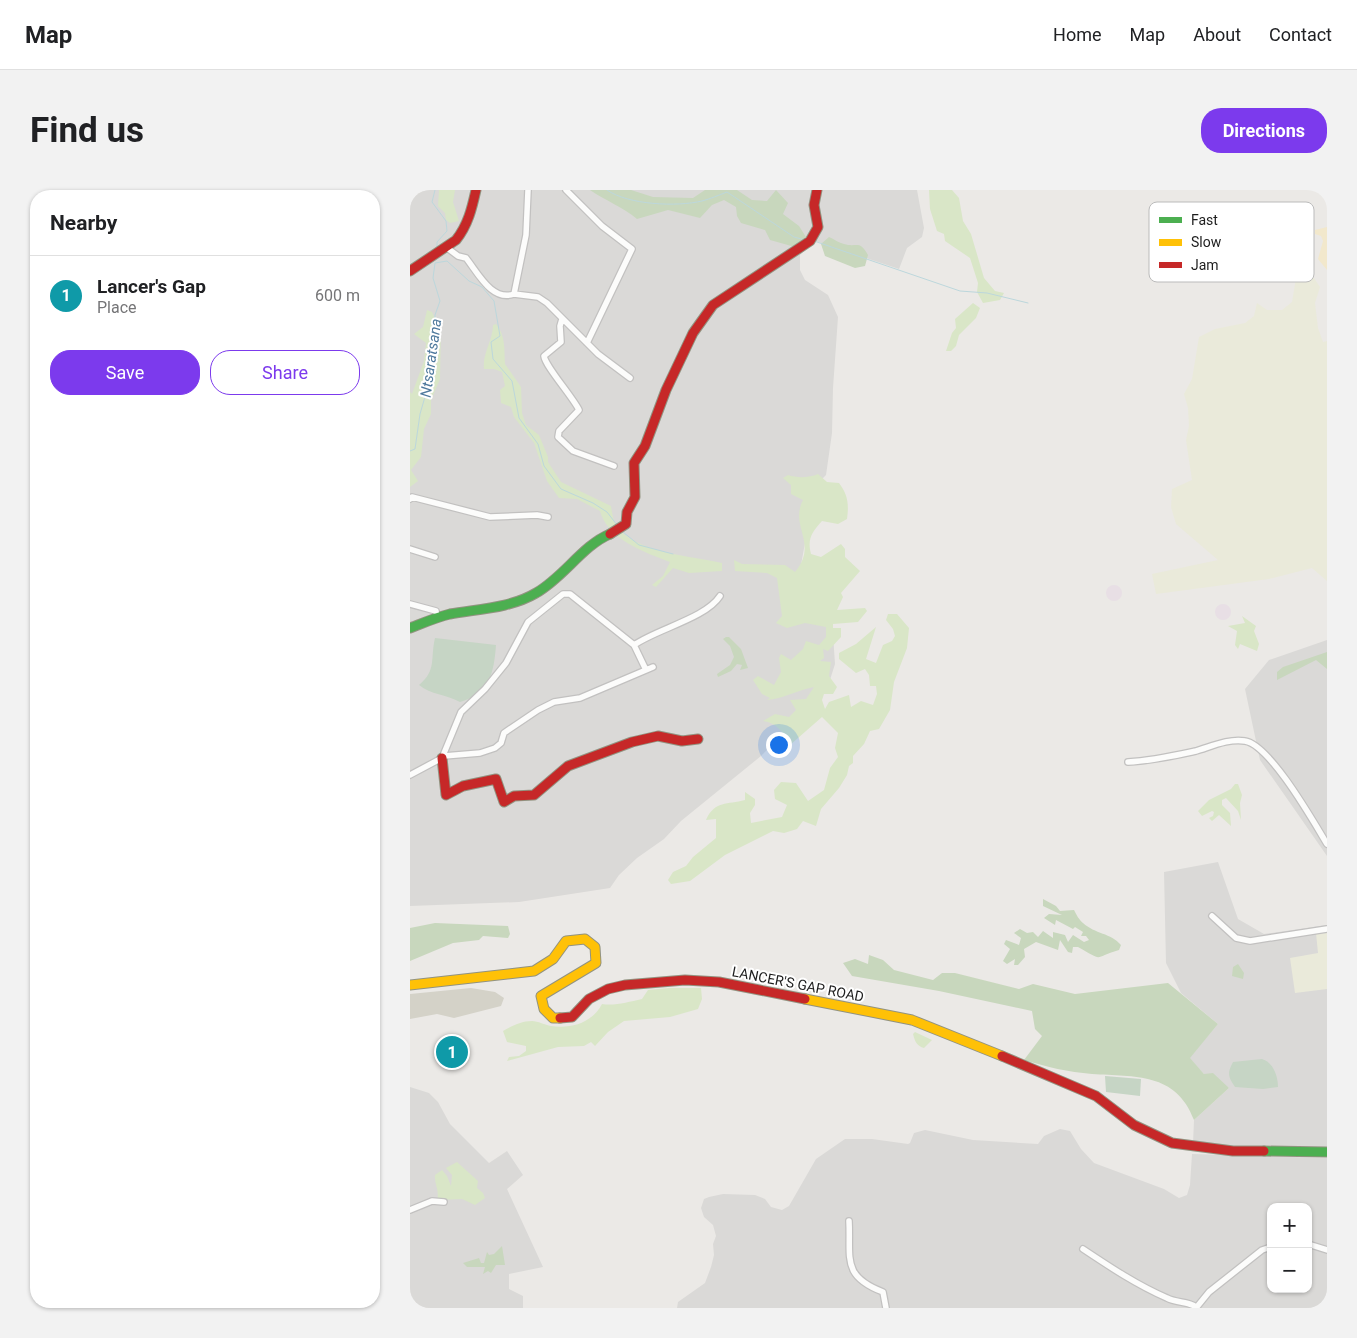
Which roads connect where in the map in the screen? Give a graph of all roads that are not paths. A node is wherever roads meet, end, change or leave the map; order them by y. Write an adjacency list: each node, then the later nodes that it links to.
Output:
1 (476, 190): 5 (main road)
2 (528, 190): 7 (street)
3 (566, 190): 9 (street)
4 (817, 190): 18 (main road)
5 (446, 247): 6 (main road); 7 (street)
6 (410, 271)
7 (514, 294): 8 (street)
8 (562, 320): 9 (street); 11 (street)
9 (587, 342): 10 (street)
10 (630, 378)
11 (614, 466)
12 (410, 499): 13 (street)
13 (548, 517)
14 (410, 549): 15 (street)
15 (435, 557)
16 (720, 596): 20 (street)
17 (410, 604): 18 (street)
18 (437, 619): 19 (main road)
19 (410, 628)
20 (634, 645): 22 (street); 24 (street)
21 (653, 667): 22 (street)
22 (646, 670): 24 (street)
23 (698, 739): 24 (main road)
24 (443, 757): 26 (street)
25 (1128, 762): 27 (street)
26 (410, 775)
27 (1327, 844)
28 (1212, 916): 29 (street)
29 (1327, 929)
30 (410, 985): 31 (main road, LANCER'S GAP ROAD)
31 (1327, 1152)
32 (444, 1202): 33 (street)
33 (410, 1210)
34 (849, 1221): 39 (street)
35 (1312, 1245): 38 (street)
36 (1268, 1248): 40 (street)
37 (1082, 1249): 40 (street)
38 (1327, 1250)
39 (886, 1308)
40 (1196, 1308)

